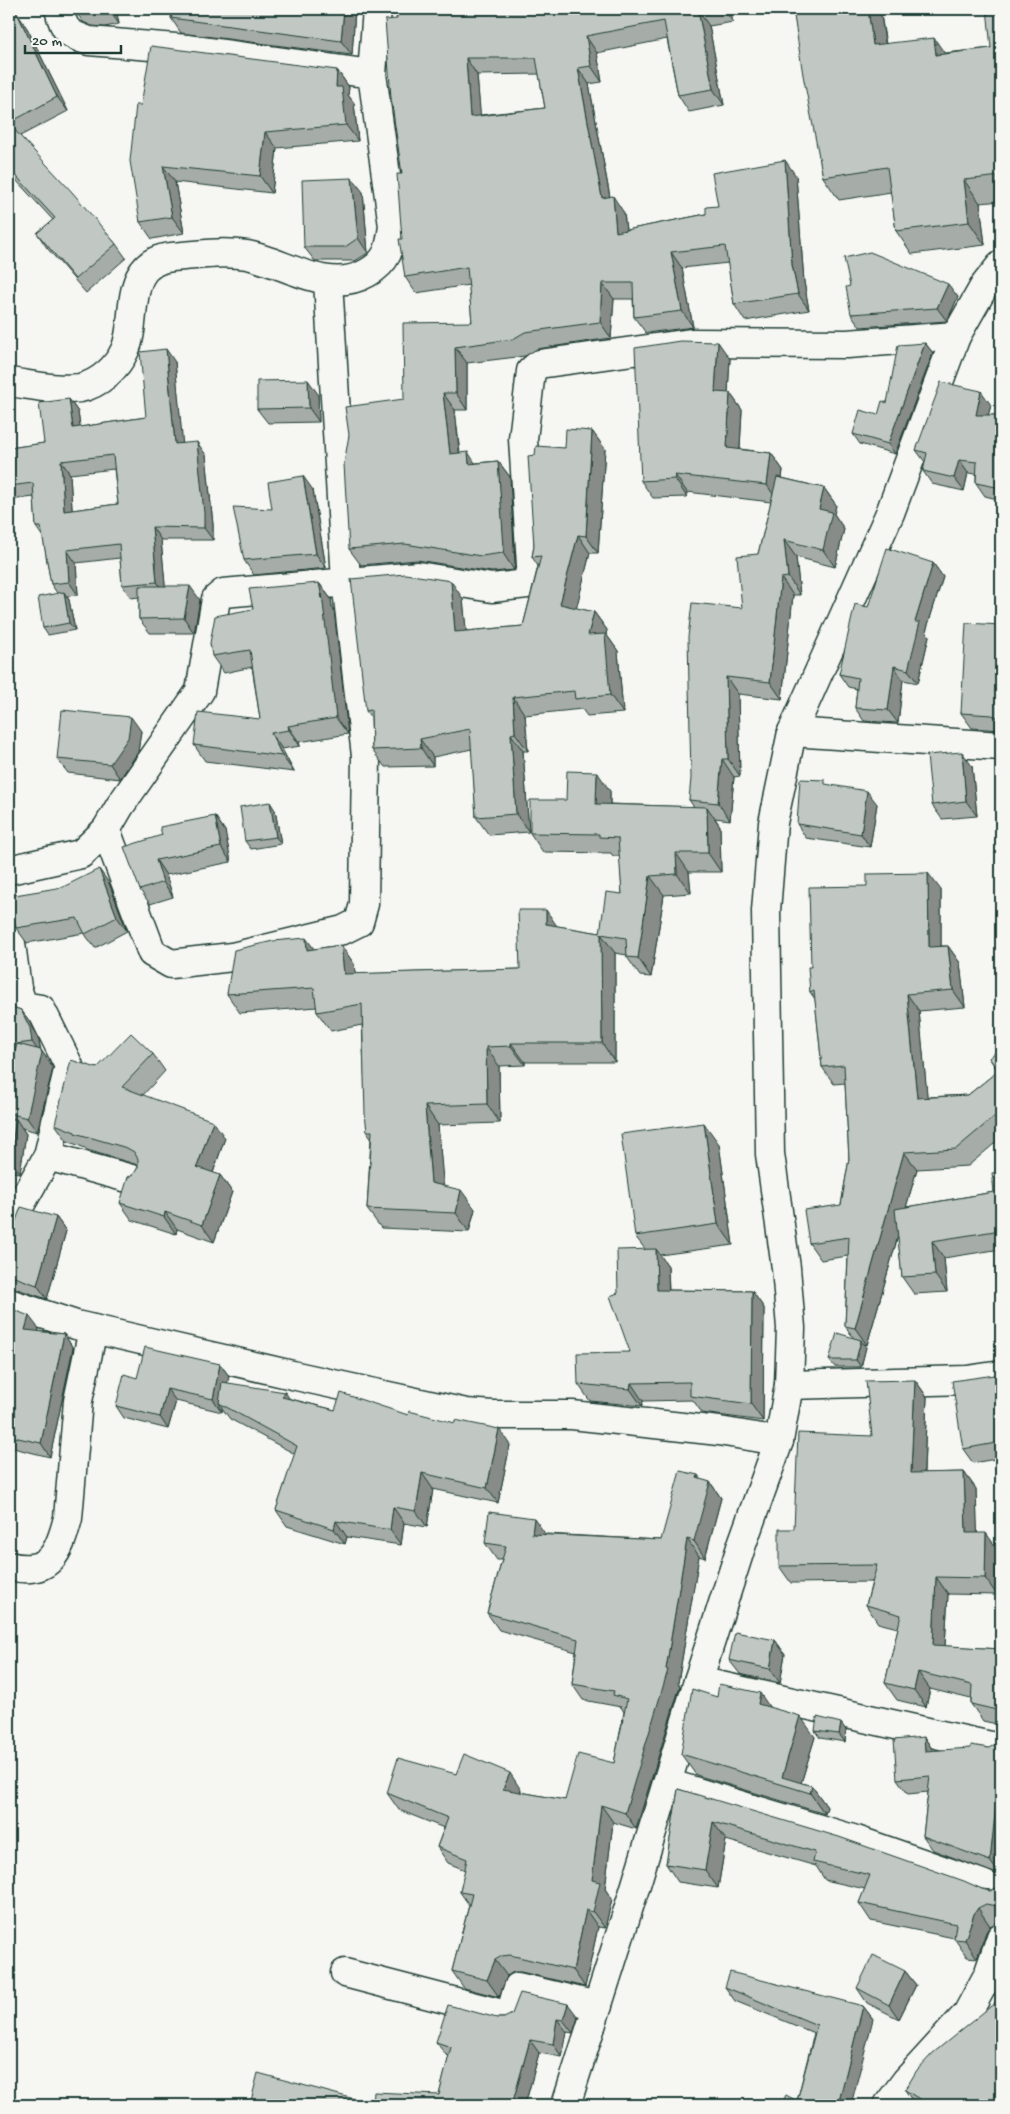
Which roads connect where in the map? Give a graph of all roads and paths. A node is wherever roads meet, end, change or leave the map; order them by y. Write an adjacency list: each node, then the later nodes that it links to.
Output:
1 (59, 9): 3 (street)
2 (377, 9): 3 (street)
3 (372, 74): 5 (street)
4 (1001, 265): 6 (street)
5 (328, 281): 7 (street); 8 (street)
6 (956, 336): 8 (street); 9 (street)
7 (9, 382)
8 (346, 581): 11 (street); 11 (street)
9 (792, 732): 10 (street); 20 (street)
10 (1001, 746)
11 (106, 830): 12 (street)
12 (9, 870)
13 (9, 929): 14 (street)
14 (48, 1156): 15 (street); 16 (street)
15 (135, 1180)
16 (9, 1241)
17 (9, 1303): 18 (street)
18 (93, 1329): 21 (street); 22 (street)
19 (1001, 1375): 20 (street)
20 (788, 1385): 21 (street)
21 (779, 1441): 23 (street)
22 (9, 1566)
23 (698, 1681): 24 (street); 25 (street)
24 (995, 1747)
25 (667, 1783): 26 (street); 29 (street)
26 (1001, 1893)
27 (1001, 1937): 31 (street)
28 (345, 1973): 29 (street)
29 (598, 2006): 30 (street)
30 (566, 2105)
31 (888, 2105)

